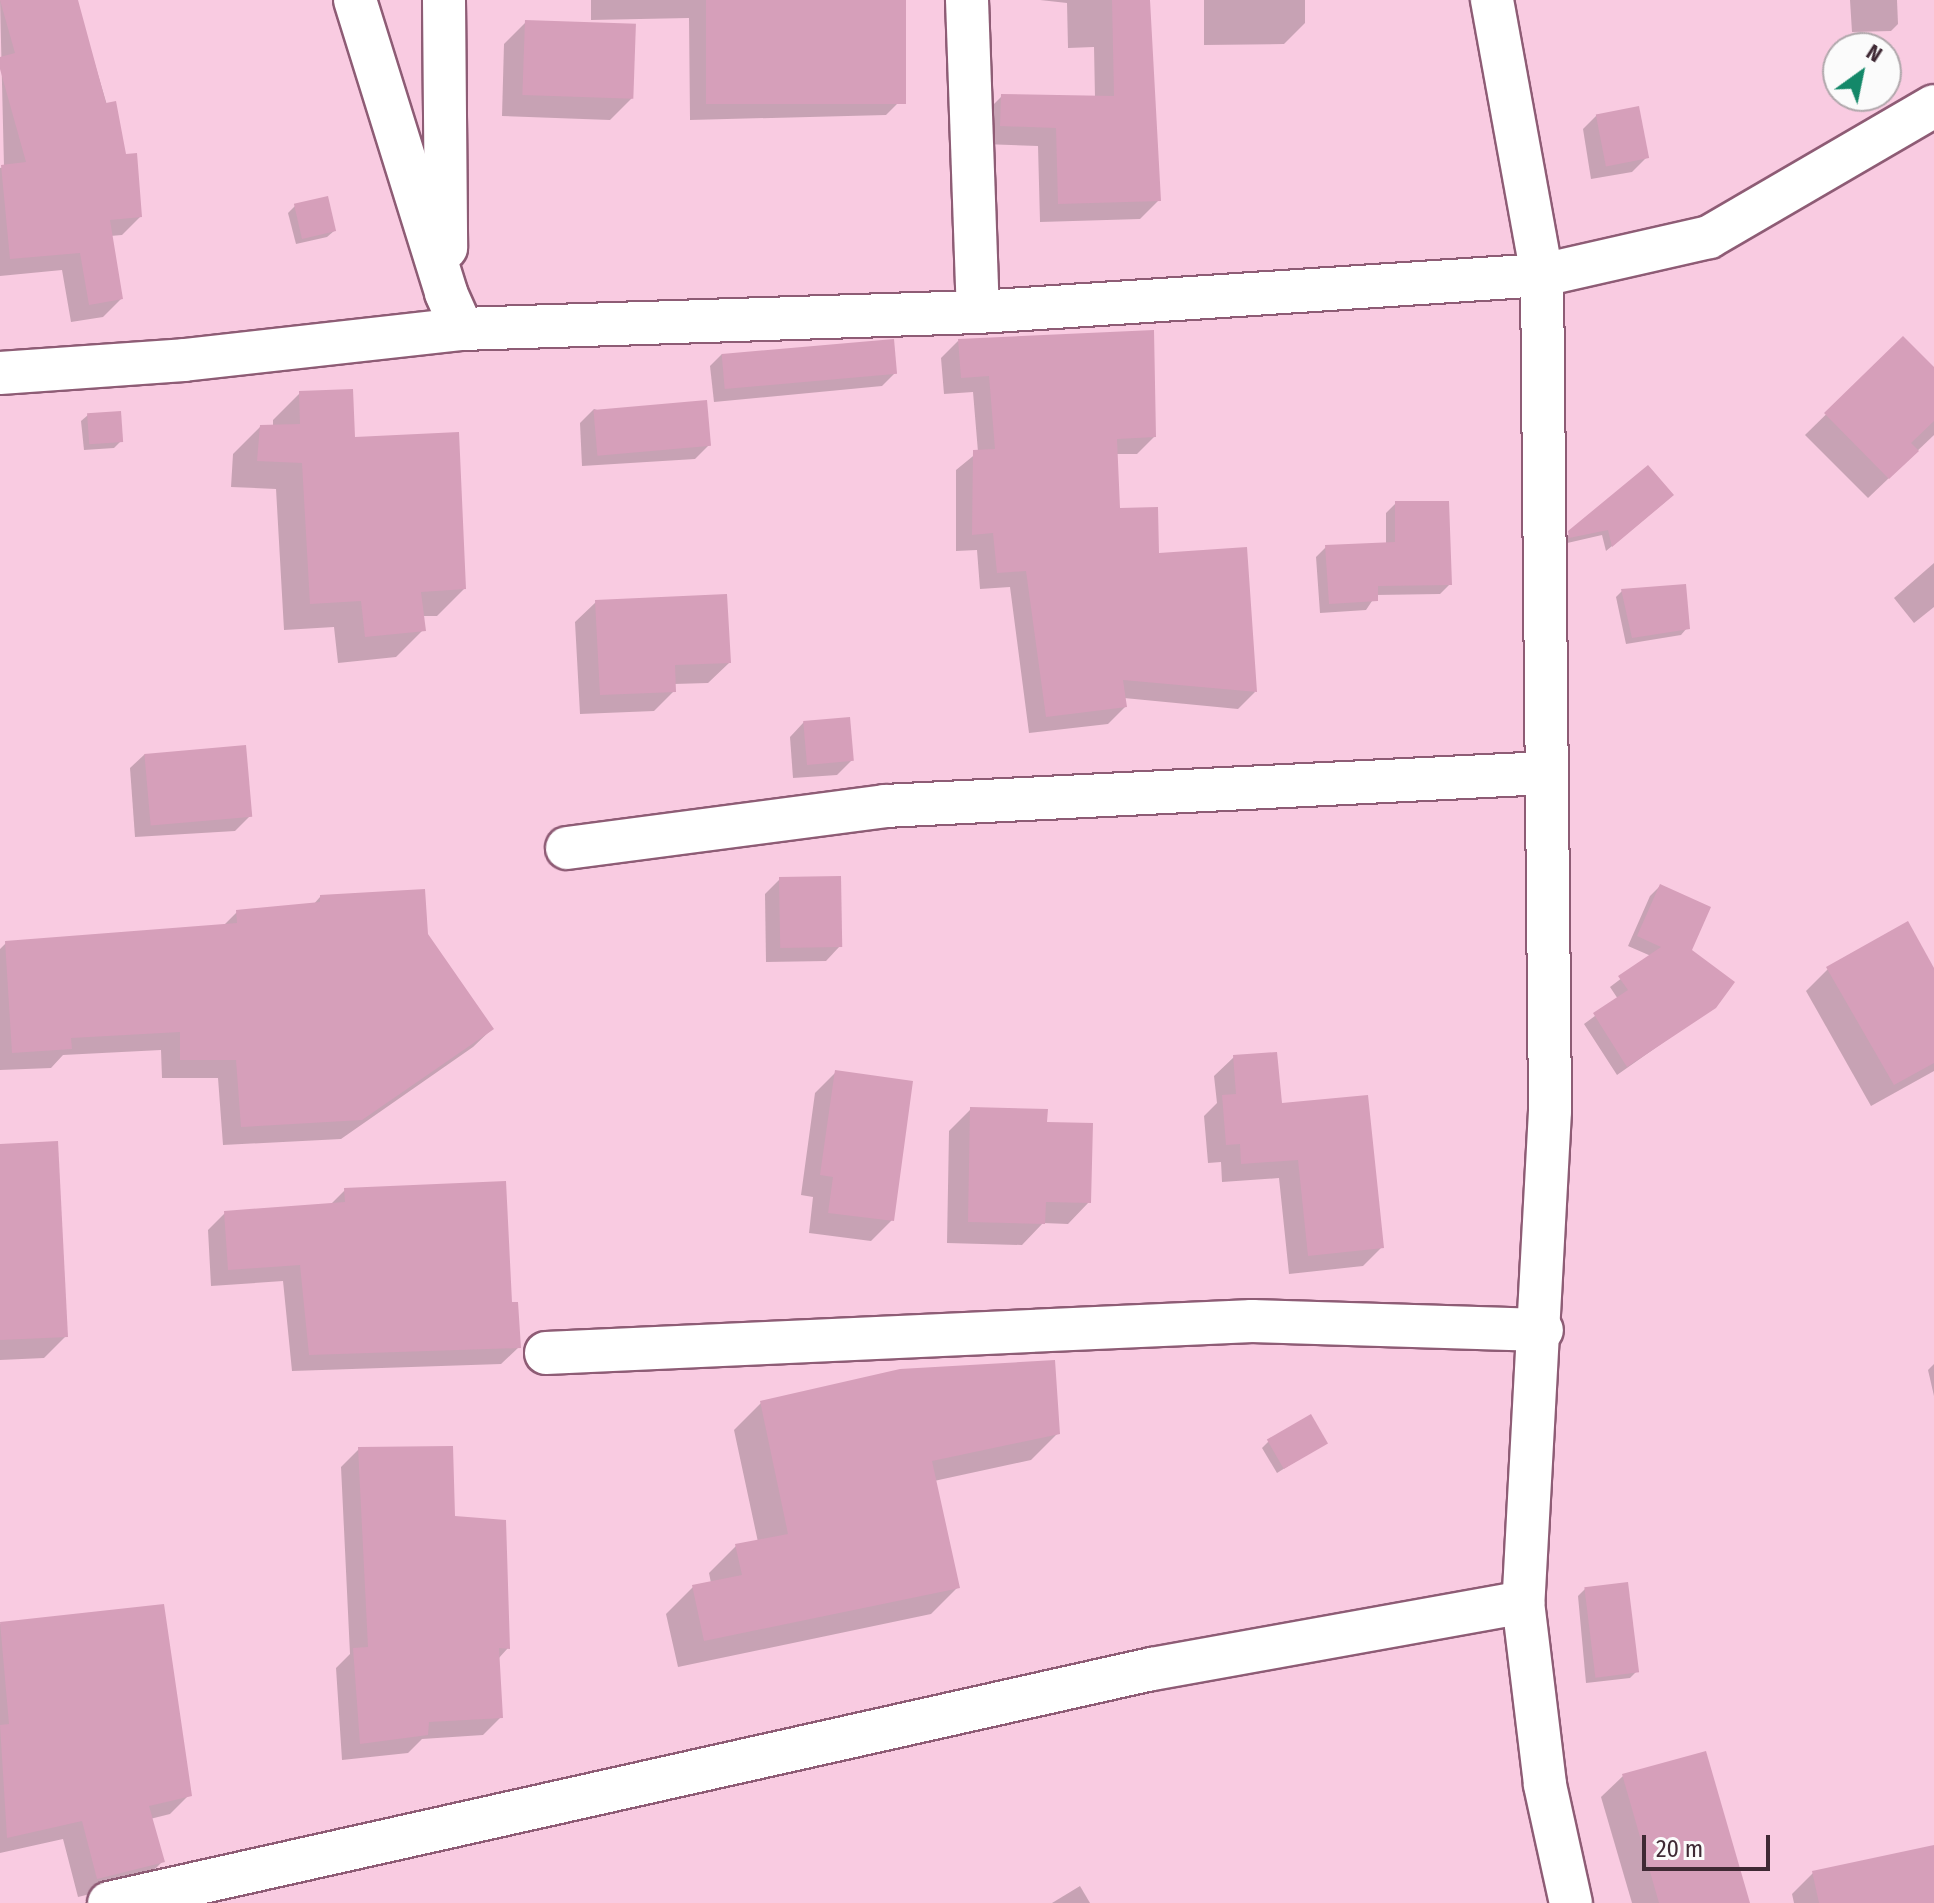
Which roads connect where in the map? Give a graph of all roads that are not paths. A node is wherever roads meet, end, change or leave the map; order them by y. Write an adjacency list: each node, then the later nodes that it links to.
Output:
1 (355, 0): 7 (street)
2 (444, 0): 7 (street)
3 (967, 0): 8 (street)
4 (1492, 0): 6 (street)
5 (1934, 106): 6 (street)
6 (1542, 275): 8 (street); 10 (street)
7 (454, 311): 8 (street); 9 (street)
8 (978, 312)
9 (0, 373)
10 (1545, 773): 11 (street); 12 (street)
11 (567, 848)
12 (1542, 1330): 13 (street); 14 (street)
13 (546, 1353)
14 (1523, 1602): 15 (street); 16 (street)
15 (109, 1903)
16 (1571, 1903)

